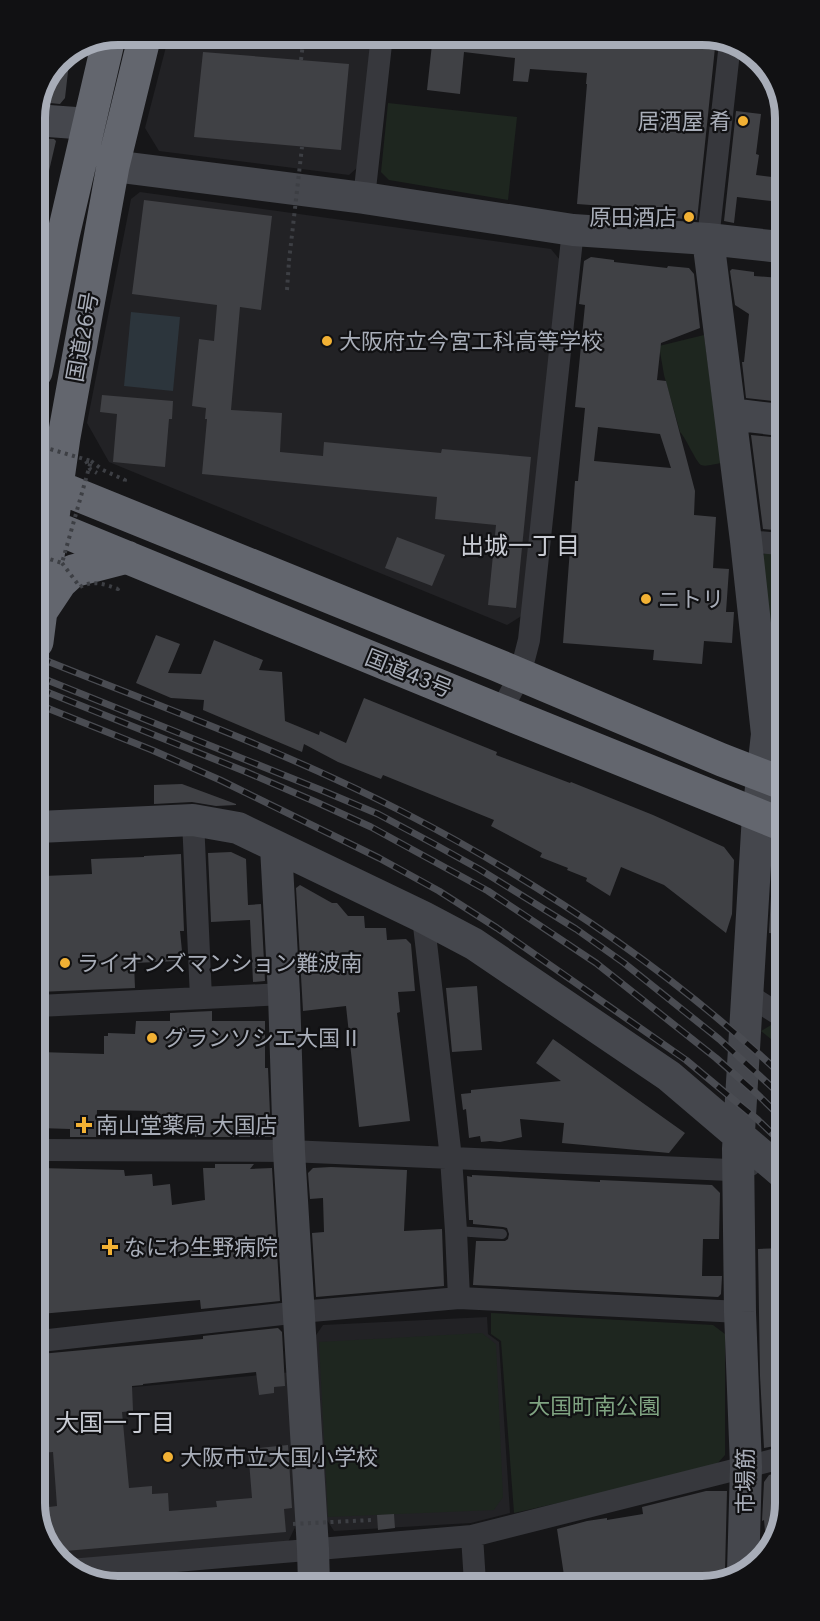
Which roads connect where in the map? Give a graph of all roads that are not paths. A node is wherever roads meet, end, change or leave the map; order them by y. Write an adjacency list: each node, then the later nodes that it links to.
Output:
1 (142, 45): 7 (highway, 国道26号)
2 (381, 45): 8 (street)
3 (107, 46): 6 (highway, 国道26号)
4 (729, 51): 11 (street)
5 (45, 121): 6 (street)
6 (89, 124): 10 (highway, 国道26号)
7 (113, 166): 8 (street); 16 (highway, 国道26号)
8 (364, 198): 9 (street)
9 (573, 230): 11 (street); 23 (street)
10 (49, 239): 13 (highway, 国道26号)
11 (708, 239): 12 (street); 14 (street, 市場筋)
12 (775, 246)
13 (45, 280)
14 (730, 414): 15 (street); 19 (street, 市場筋)
15 (775, 419)
16 (46, 482): 17 (highway, 国道26号); 23 (highway, 国道43号)
17 (45, 502)
18 (45, 524): 21 (highway, 国道43号)
19 (746, 541): 20 (street); 24 (street, 市場筋)
20 (775, 543)
21 (124, 571): 22 (highway); 25 (highway, 国道43号)
22 (45, 614)
23 (520, 675): 25 (street); 26 (highway, 国道43号)
24 (772, 680): 26 (street, 市場筋)
25 (501, 711): 28 (highway, 国道43号)
26 (773, 780): 28 (street, 市場筋)
27 (193, 820): 29 (street); 30 (street); 34 (street)
28 (770, 820): 33 (street, 市場筋)
29 (45, 827)
30 (276, 848): 31 (street); 32 (street)
31 (423, 917): 37 (street); 40 (street)
32 (284, 994): 34 (street); 39 (street)
33 (747, 994): 36 (street); 37 (street, 市場筋)
34 (201, 998): 35 (street)
35 (45, 1006)
36 (775, 1012)
37 (739, 1135): 41 (street); 43 (street, 市場筋)
38 (45, 1150): 39 (street)
39 (289, 1151): 40 (street); 47 (street)
40 (451, 1158): 43 (street); 44 (street)
41 (775, 1166)
42 (775, 1167): 43 (street)
43 (738, 1168): 48 (street, 市場筋)
44 (456, 1232): 45 (lane); 46 (street)
45 (502, 1234)
46 (459, 1298): 47 (street); 48 (street)
47 (300, 1312): 49 (street); 53 (street)
48 (740, 1312): 51 (street, 市場筋)
49 (45, 1340)
50 (775, 1460): 51 (street)
51 (746, 1467): 52 (street); 54 (street, 市場筋)
52 (472, 1536): 53 (street); 57 (street)
53 (313, 1549): 55 (street); 56 (street)
54 (743, 1563)
55 (87, 1569)
56 (314, 1576)
57 (475, 1576)

